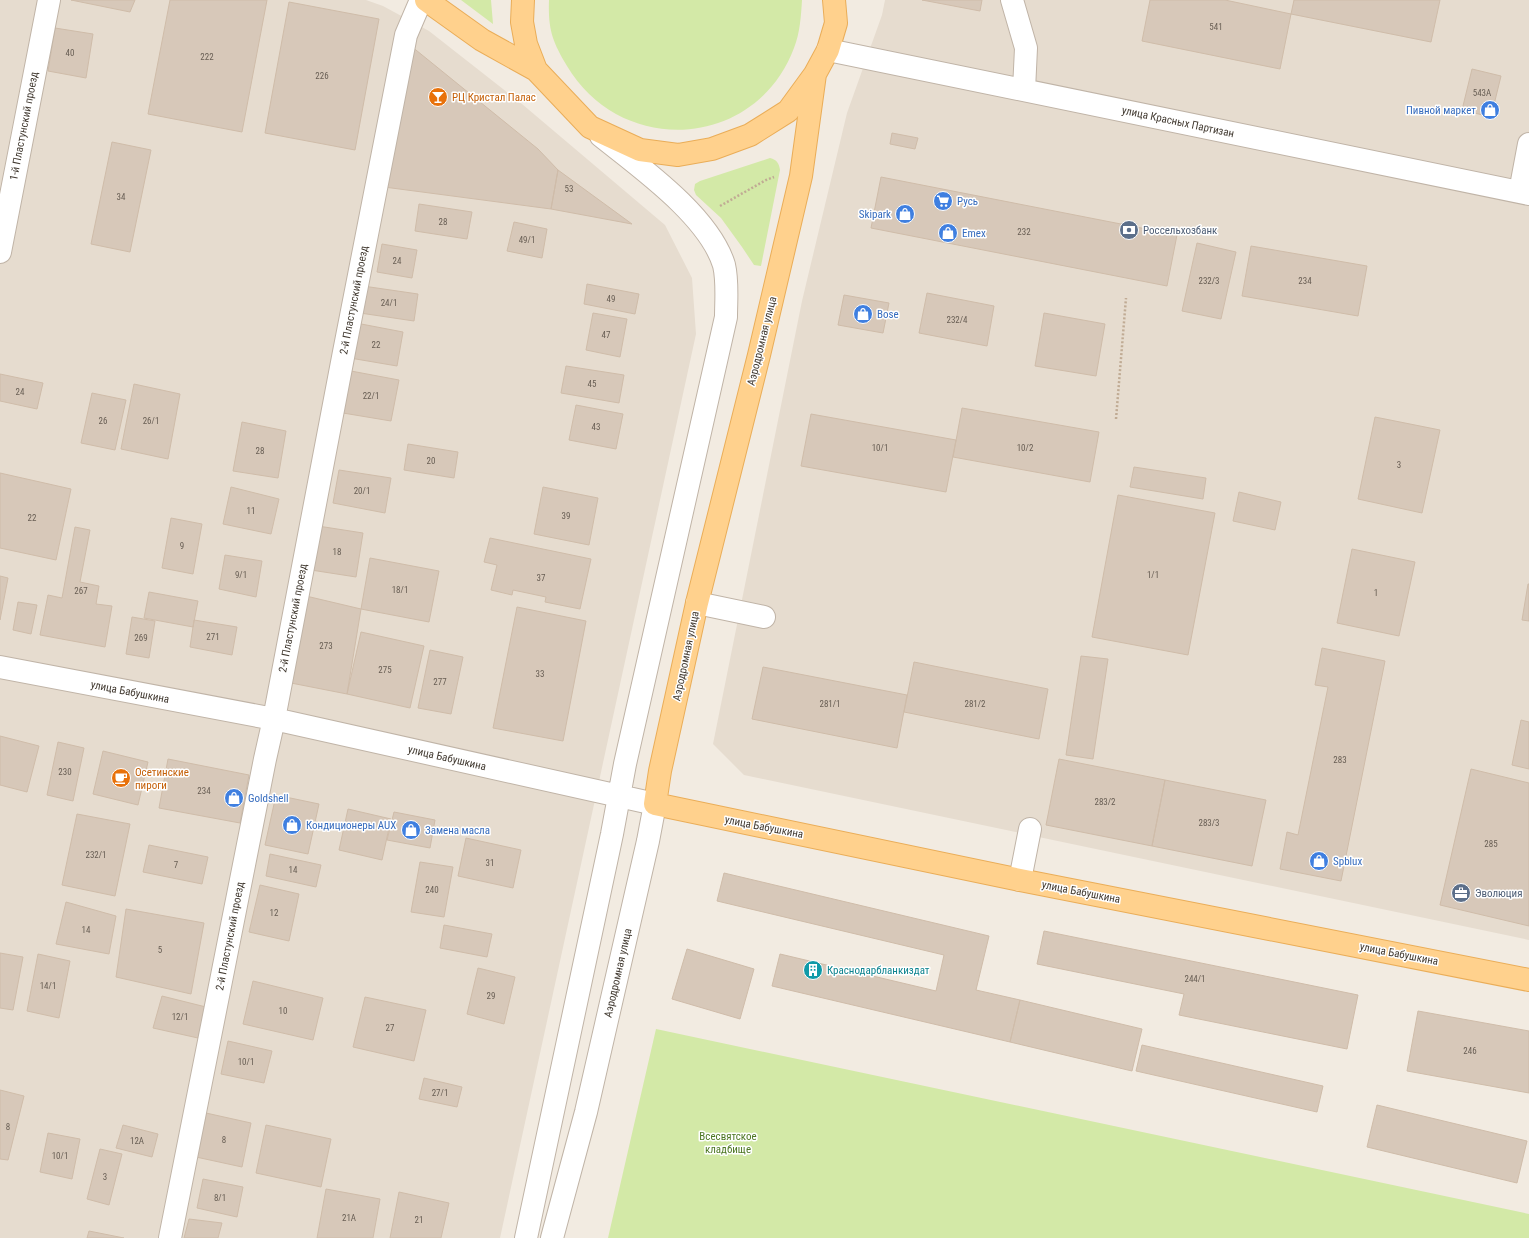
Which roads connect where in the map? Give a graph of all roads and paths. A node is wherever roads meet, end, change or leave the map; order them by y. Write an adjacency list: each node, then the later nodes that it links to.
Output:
1 (49, 0): 18 (street, 1-й Пластунский проезд)
2 (421, 0): 24 (street, 2-й Пластунский проезд)
3 (426, 0): 10 (main road)
4 (523, 0): 10 (main road)
5 (834, 0): 8 (main road)
6 (848, 0): 8 (main road)
7 (1012, 0): 12 (street)
8 (836, 23): 9 (main road)
9 (828, 50): 11 (main road); 12 (street, улица Красных Партизан)
10 (536, 70): 13 (main road)
11 (815, 74): 13 (main road); 21 (main road, Аэродромная улица)
12 (1024, 90): 16 (street, улица Красных Партизан)
13 (590, 127): 25 (street)
14 (1529, 144): 16 (street)
15 (780, 176): 17 (path)
16 (1524, 193)
17 (720, 207)
18 (0, 252)
19 (1126, 298): 20 (path)
20 (1116, 418)
21 (697, 602): 22 (street); 26 (main road, Аэродромная улица)
22 (764, 617)
23 (0, 668): 24 (street, улица Бабушкина)
24 (274, 719): 25 (street, улица Бабушкина); 30 (street, 2-й Пластунский проезд)
25 (619, 796): 26 (street, улица Бабушкина); 31 (street)
26 (655, 804): 28 (main road, улица Бабушкина); 32 (street, Аэродромная улица)
27 (1030, 829): 28 (street)
28 (1020, 880): 29 (main road, улица Бабушкина)
29 (1529, 980)
30 (170, 1238)
31 (526, 1238)
32 (552, 1238)

